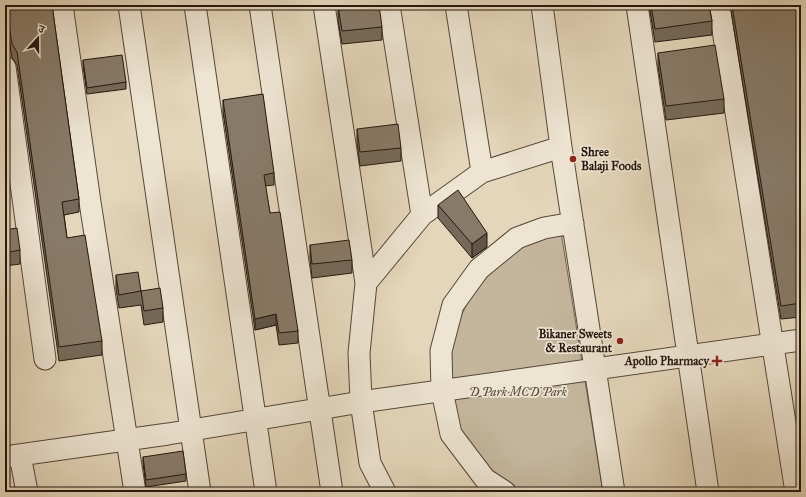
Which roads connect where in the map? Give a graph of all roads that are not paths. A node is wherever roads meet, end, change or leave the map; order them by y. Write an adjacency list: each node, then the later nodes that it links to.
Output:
1 (62, 5): 31 (street)
2 (129, 5): 30 (street)
3 (195, 5): 29 (street)
4 (260, 5): 28 (street)
5 (324, 5): 20 (street)
6 (389, 5): 18 (street)
7 (456, 5): 17 (street)
8 (542, 5): 16 (street)
9 (637, 5): 14 (street)
10 (719, 5): 11 (street)
11 (726, 45): 12 (street); 22 (street)
12 (704, 48)
13 (667, 53): 14 (street)
14 (644, 56): 23 (street)
15 (5, 67): 24 (street)
16 (561, 147): 17 (street); 19 (street)
17 (482, 172): 18 (street)
18 (422, 215): 20 (street)
19 (574, 223): 25 (street); 26 (street)
20 (366, 283): 27 (street)
21 (801, 340): 22 (street)
22 (773, 344): 23 (street); 42 (street)
23 (688, 356): 25 (street); 41 (street)
24 (45, 359)
25 (595, 370): 26 (street); 40 (street)
26 (442, 391): 27 (street); 39 (street)
27 (361, 402): 28 (street); 38 (street)
28 (320, 408): 29 (street); 37 (street)
29 (256, 418): 30 (street); 36 (street)
30 (191, 430): 31 (street); 35 (street)
31 (127, 440): 32 (street); 34 (street)
32 (13, 456): 33 (street)
33 (27, 492)
34 (135, 492)
35 (200, 492)
36 (266, 492)
37 (332, 492)
38 (385, 492)
39 (505, 492)
40 (614, 492)
41 (708, 492)
42 (796, 492)

